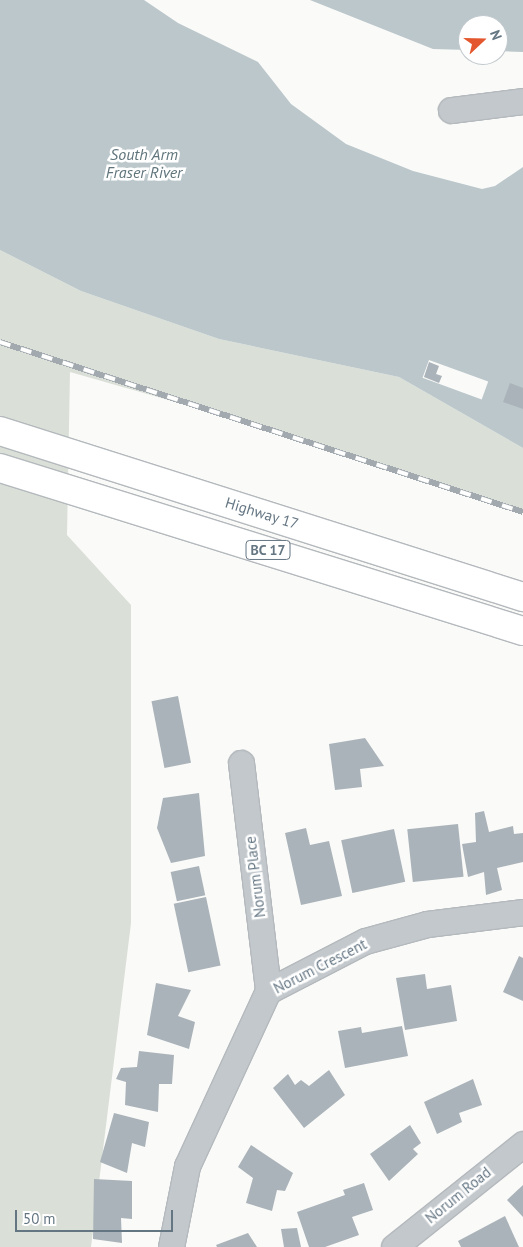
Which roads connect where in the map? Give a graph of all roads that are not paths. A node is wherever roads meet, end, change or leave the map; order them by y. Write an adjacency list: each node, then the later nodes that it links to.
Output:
1 (523, 100): 2 (street)
2 (451, 110)
3 (12, 434): 5 (highway, Highway 17 / BC 17)
4 (6, 470): 6 (highway, BC 17)
5 (523, 597)
6 (523, 631)
7 (241, 764): 9 (street, Norum Place)
8 (523, 912): 9 (street, Norum Crescent)
9 (268, 991): 11 (street, Norum Crescent)
10 (523, 1144): 12 (street, Norum Road)
11 (171, 1247)
12 (394, 1247)

